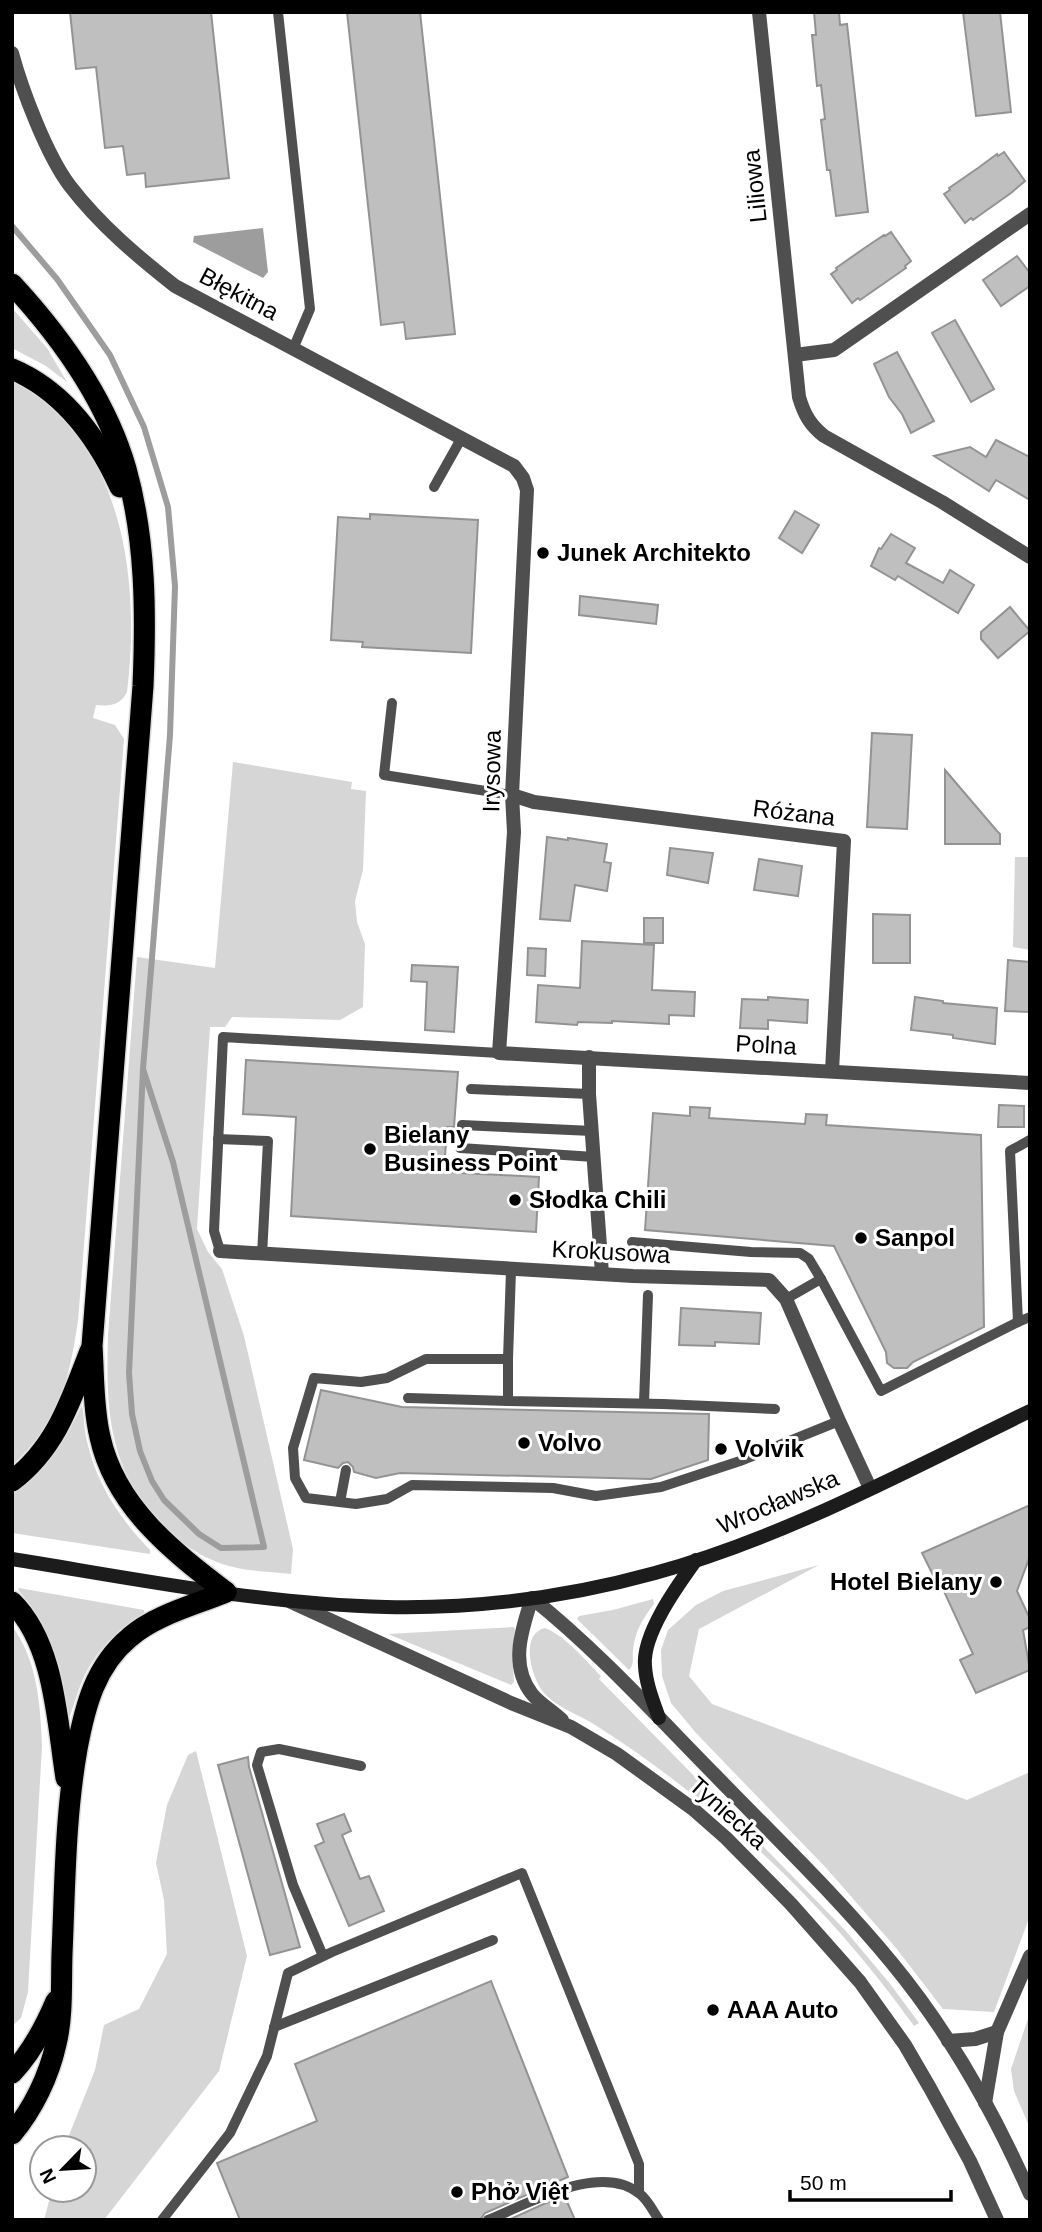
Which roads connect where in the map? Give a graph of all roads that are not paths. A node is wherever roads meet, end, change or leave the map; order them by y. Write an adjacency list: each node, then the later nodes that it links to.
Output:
1 (278, 12): 6 (lane)
2 (759, 12): 7 (street, Liliowa)
3 (12, 53): 6 (street, Błękitna)
4 (1030, 214): 7 (street)
5 (12, 284): 12 (highway)
6 (293, 349): 9 (street, Błękitna)
7 (794, 355): 13 (street, Liliowa)
8 (12, 369): 12 (highway)
9 (461, 439): 10 (lane); 11 (street, Błękitna)
10 (434, 488)
11 (527, 490): 15 (street, Irysowa)
12 (136, 520): 38 (highway)
13 (1030, 557)
14 (392, 703): 15 (lane)
15 (512, 795): 16 (street, Irysowa); 18 (street, Różana)
16 (499, 1053): 17 (street, Polna); 24 (lane)
17 (589, 1056): 18 (street, Polna); 21 (street)
18 (832, 1071): 19 (street, Polna)
19 (1030, 1083)
20 (471, 1089): 21 (lane)
21 (589, 1094): 23 (street)
22 (462, 1125): 23 (lane)
23 (592, 1131): 27 (street)
24 (218, 1139): 29 (lane); 30 (lane)
25 (1030, 1140): 37 (lane)
26 (460, 1148): 27 (lane)
27 (594, 1157): 32 (street)
28 (632, 1242): 33 (lane)
29 (220, 1251): 30 (street, Krokusowa)
30 (262, 1255): 31 (street, Krokusowa)
31 (511, 1270): 32 (street, Krokusowa); 39 (lane)
32 (602, 1274): 35 (street, Krokusowa)
33 (821, 1279): 35 (lane); 37 (lane)
34 (648, 1294): 42 (lane)
35 (786, 1299): 45 (street)
36 (1030, 1317): 37 (lane)
37 (1018, 1322)
38 (92, 1346): 47 (highway); 52 (highway)
39 (508, 1359): 41 (lane); 49 (lane)
40 (408, 1398): 41 (lane)
41 (508, 1401): 42 (lane)
42 (644, 1403): 43 (lane)
43 (775, 1409)
44 (1030, 1411): 48 (main road, Wrocławska)
45 (838, 1422): 48 (street); 49 (lane)
46 (346, 1470): 49 (lane)
47 (12, 1481)
48 (870, 1488): 51 (main road, Wrocławska)
49 (340, 1502)
50 (12, 1559): 52 (main road, Wrocławska)
51 (696, 1560): 53 (main road, Wrocławska); 56 (main road)
52 (226, 1592): 54 (main road, Wrocławska); 59 (highway)
53 (532, 1598): 54 (main road, Wrocławska); 56 (street, Tyniecka); 57 (street)
54 (286, 1600): 57 (street, Tyniecka)
55 (12, 1602): 59 (highway)
56 (659, 1718): 66 (street, Tyniecka)
57 (571, 1727): 75 (street, Tyniecka)
58 (361, 1766): 61 (lane)
59 (69, 1798): 63 (highway)
60 (492, 1940): 64 (lane)
61 (323, 1956): 64 (lane); 70 (lane)
62 (1030, 1956): 65 (street)
63 (61, 1983): 67 (highway); 69 (highway)
64 (274, 2027): 72 (lane)
65 (997, 2032): 66 (street); 68 (street)
66 (948, 2042): 68 (street, Tyniecka)
67 (12, 2073)
68 (985, 2103): 71 (street, Tyniecka)
69 (12, 2134)
70 (639, 2193): 73 (lane); 74 (lane)
71 (1030, 2194)
72 (162, 2220)
73 (488, 2220)
74 (659, 2220)
75 (997, 2220)

